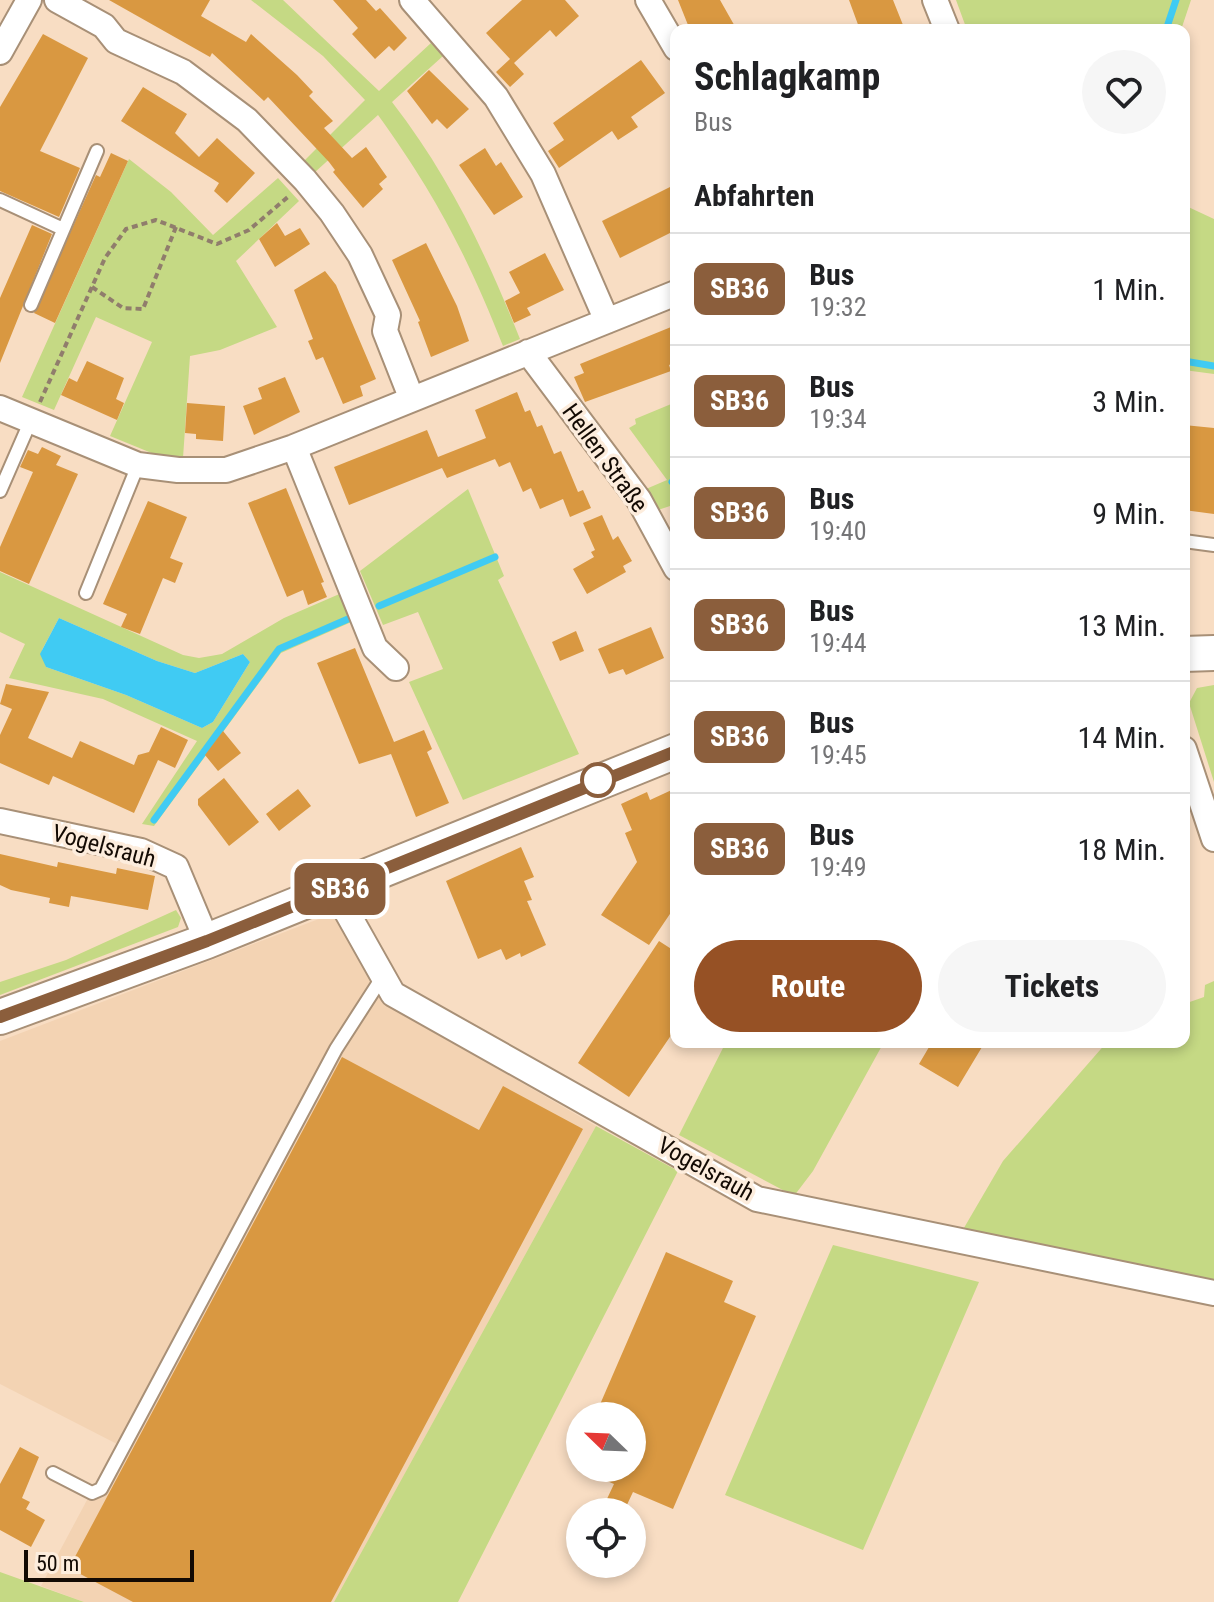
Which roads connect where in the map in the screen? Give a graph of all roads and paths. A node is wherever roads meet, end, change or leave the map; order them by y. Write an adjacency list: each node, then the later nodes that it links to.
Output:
1 (29, 0): 8 (street)
2 (57, 0): 10 (street)
3 (412, 0): 17 (street)
4 (648, 0): 7 (street)
5 (935, 0): 6 (street)
6 (945, 24)
7 (670, 38)
8 (0, 52)
9 (97, 151): 13 (lane)
10 (305, 180): 12 (path); 19 (street)
11 (0, 200): 13 (lane)
12 (176, 227): 14 (path); 14 (path)
13 (63, 229): 16 (lane)
14 (92, 287): 21 (path)
15 (670, 295): 17 (street)
16 (31, 305)
17 (607, 321): 18 (street)
18 (528, 352): 19 (street); 27 (street, Hellen Straße)
19 (411, 397): 22 (street)
20 (0, 408): 21 (street)
21 (31, 420): 23 (street); 24 (lane)
22 (294, 447): 23 (street); 31 (street)
23 (138, 465): 28 (lane)
24 (0, 491)
25 (1190, 542): 26 (lane)
26 (1214, 545)
27 (670, 557)
28 (86, 593)
29 (1214, 653): 30 (main road)
30 (1190, 654)
31 (396, 668)
32 (670, 753): 36 (main road)
33 (1190, 767): 35 (street)
34 (0, 821): 37 (street, Vogelsrauh)
35 (1214, 839)
36 (335, 891): 37 (main road); 38 (street, Vogelsrauh)
37 (207, 941): 39 (main road)
38 (383, 976): 40 (street, Vogelsrauh); 41 (lane)
39 (0, 1017)
40 (1214, 1293)
41 (53, 1473)

